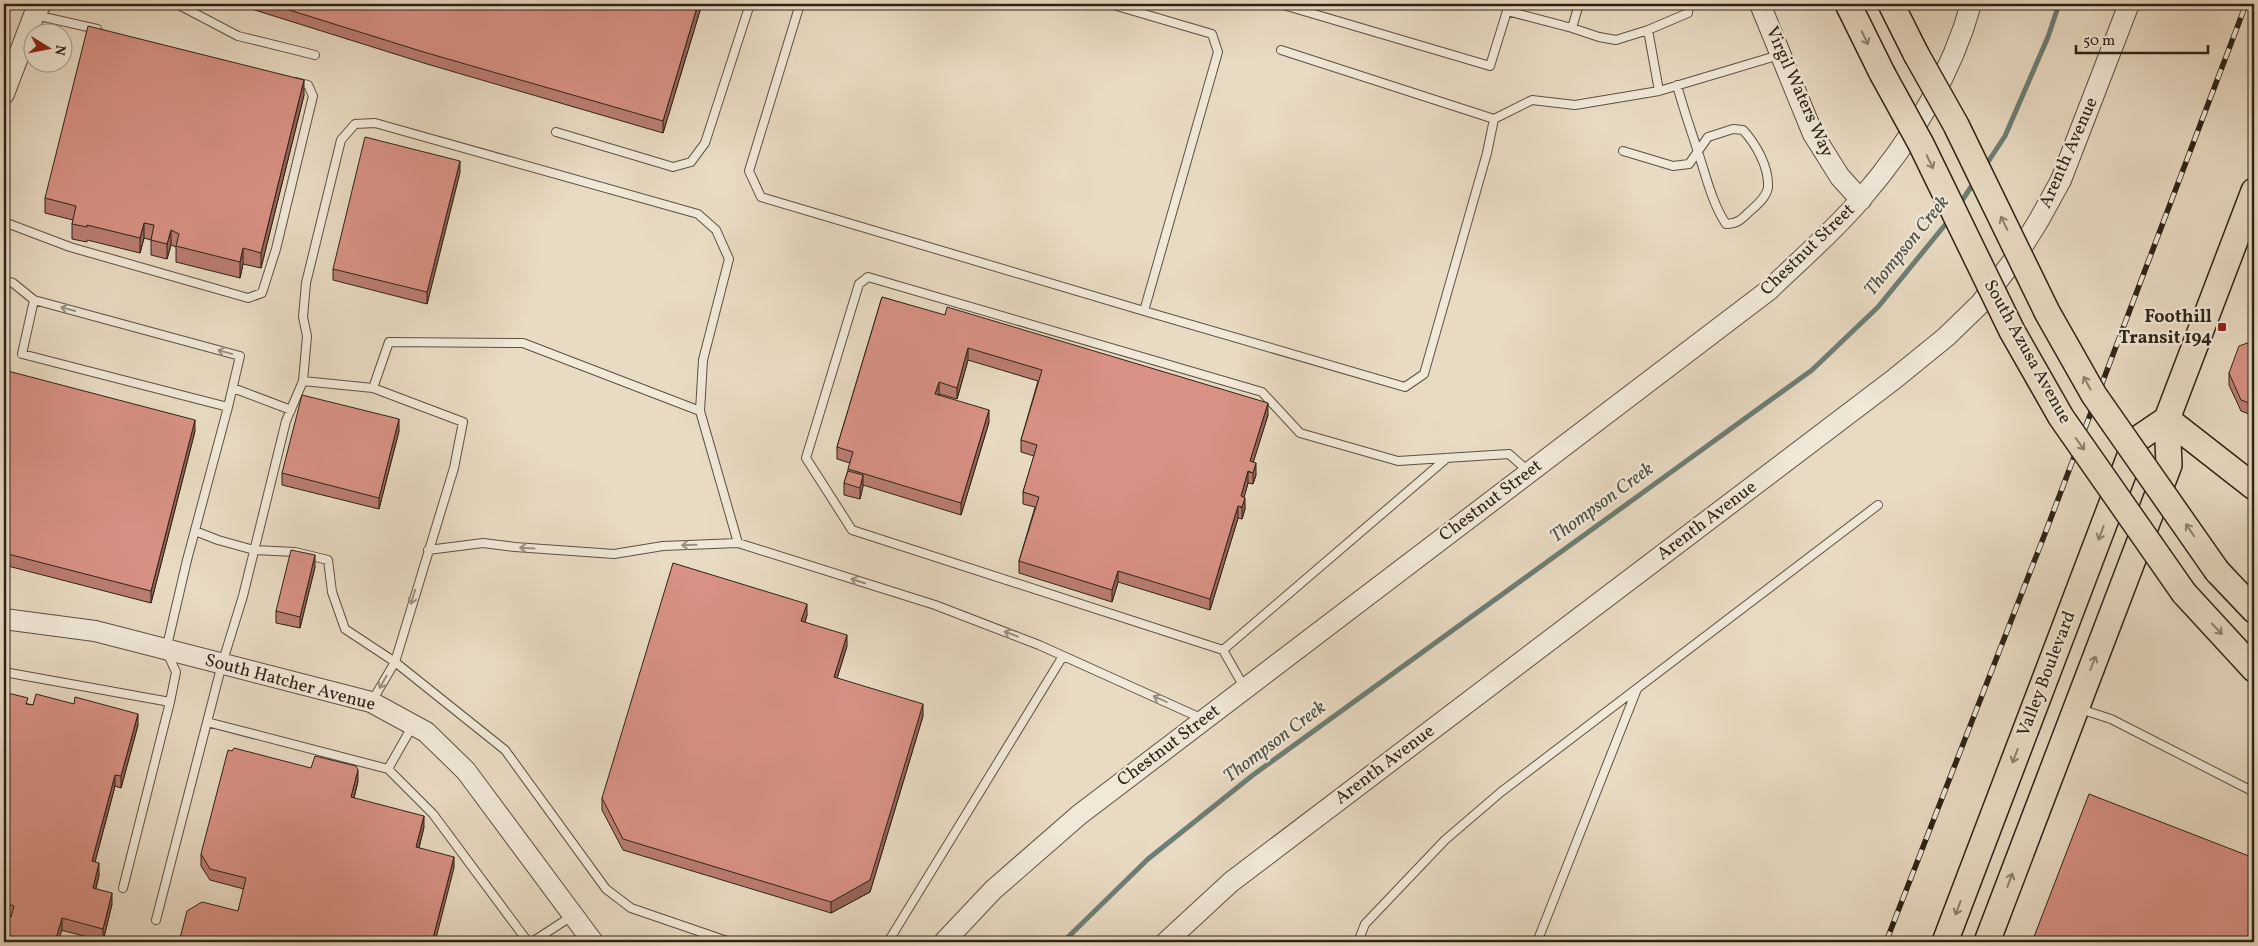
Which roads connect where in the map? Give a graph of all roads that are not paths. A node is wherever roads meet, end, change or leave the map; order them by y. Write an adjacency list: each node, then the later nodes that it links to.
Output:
1 (177, 4): 21 (lane)
2 (750, 4): 27 (lane)
3 (800, 4): 35 (lane)
4 (1110, 4): 35 (lane)
5 (1280, 4): 15 (lane)
6 (1508, 4): 15 (lane)
7 (1579, 4): 16 (lane)
8 (1690, 4): 17 (lane)
9 (1760, 4): 20 (street, Virgil Waters Way)
10 (1848, 4): 58 (main road, South Azusa Avenue, one-way to 58, bridge)
11 (1891, 4): 51 (main road, South Azusa Avenue, one-way to 11, bridge)
12 (1971, 4): 31 (street, Chestnut Street)
13 (2129, 4): 79 (street, Arenth Avenue)
14 (38, 9): 18 (lane); 25 (street)
15 (1505, 18): 16 (lane)
16 (1572, 28): 17 (lane)
17 (1648, 30): 24 (lane)
18 (105, 32)
19 (1281, 50): 26 (lane)
20 (1781, 54): 23 (lane); 31 (street, Virgil Waters Way)
21 (315, 55)
22 (289, 80): 32 (lane)
23 (1677, 85): 24 (lane); 29 (lane)
24 (1659, 91): 26 (lane)
25 (4, 94)
26 (1494, 119): 35 (lane)
27 (556, 132)
28 (1623, 151): 29 (lane)
29 (1699, 152): 29 (lane)
30 (2253, 196): 42 (main road)
31 (1861, 200): 44 (street, Chestnut Street)
32 (4, 222)
33 (4, 281): 34 (lane)
34 (34, 300): 37 (lane, one-way to 34); 39 (lane)
35 (1144, 311)
36 (303, 381): 38 (lane); 40 (lane); 41 (lane)
37 (233, 388): 39 (lane); 40 (lane)
38 (374, 388): 41 (lane); 50 (lane)
39 (228, 407): 47 (lane)
40 (290, 410): 49 (lane)
41 (700, 411): 48 (lane)
42 (2167, 419): 45 (main road); 62 (main road, Valley Boulevard, one-way to 62); 65 (main road, one-way to 42)
43 (1447, 458): 44 (lane); 54 (lane); 54 (lane)
44 (1530, 472): 61 (street, Chestnut Street)
45 (2254, 487)
46 (1878, 505): 60 (lane)
47 (195, 531): 49 (lane); 53 (lane)
48 (738, 543): 50 (lane, one-way to 50); 55 (lane, one-way to 48)
49 (254, 550): 56 (lane); 57 (lane)
50 (428, 550): 56 (lane, one-way to 56)
51 (2254, 610)
52 (4, 619): 53 (street, South Hatcher Avenue)
53 (166, 650): 57 (street, South Hatcher Avenue); 63 (lane)
54 (1223, 650): 61 (lane)
55 (1063, 656): 66 (lane, one-way to 55); 77 (lane)
56 (395, 662): 64 (lane, one-way to 64); 76 (lane)
57 (222, 664): 64 (street, South Hatcher Avenue); 67 (lane)
58 (2254, 669)
59 (4, 672): 63 (lane)
60 (1638, 687): 80 (lane); 81 (lane)
61 (1245, 689): 66 (street, Chestnut Street)
62 (2039, 694): 65 (main road); 82 (main road, Valley Boulevard, one-way to 82)
63 (170, 702): 71 (lane)
64 (372, 702): 68 (street, South Hatcher Avenue)
65 (2076, 708): 70 (lane); 83 (main road, one-way to 65)
66 (1205, 719): 78 (street, Chestnut Street)
67 (207, 722): 69 (lane); 73 (lane)
68 (413, 725): 69 (lane); 72 (street, South Hatcher Avenue)
69 (388, 769): 74 (lane)
70 (2254, 792)
71 (124, 888)
72 (573, 916): 74 (lane); 75 (street, South Hatcher Avenue)
73 (156, 920)
74 (530, 942)
75 (593, 942)
76 (730, 942)
77 (888, 942)
78 (944, 942)
79 (1166, 942)
80 (1358, 942)
81 (1537, 942)
82 (1945, 942)
83 (1987, 942)

